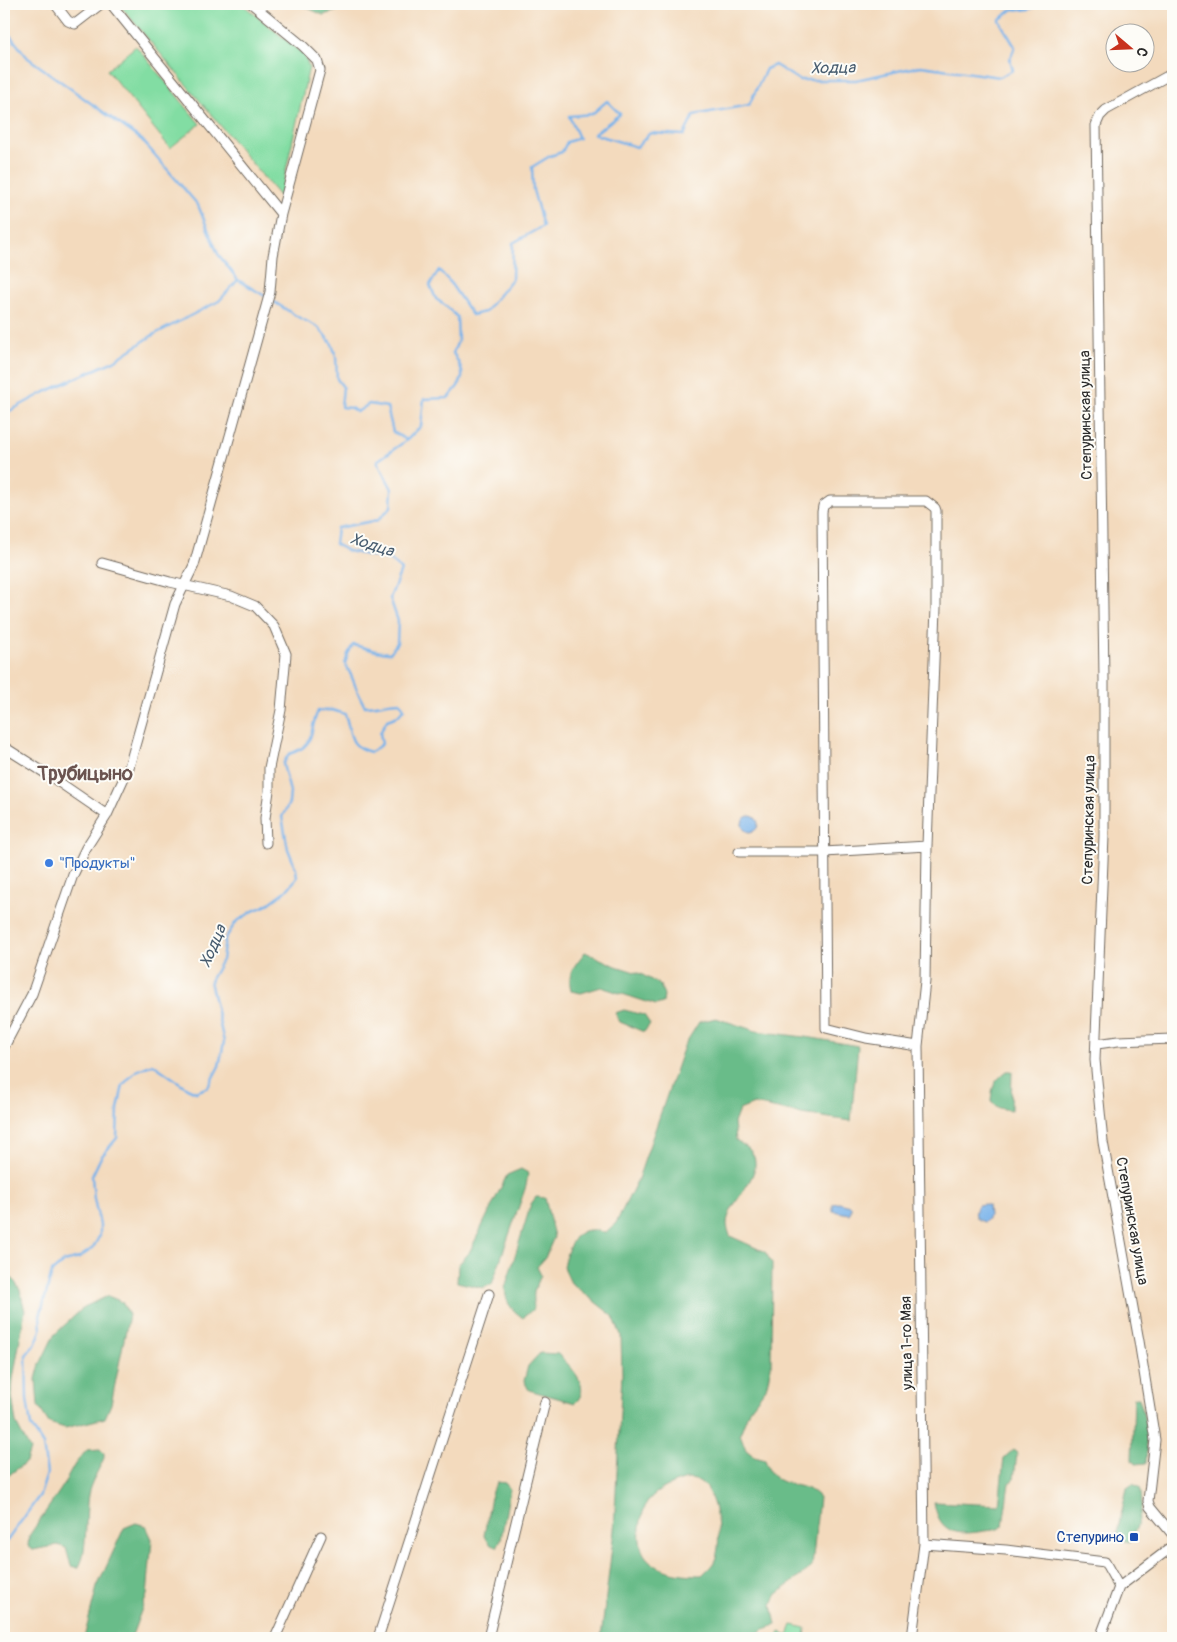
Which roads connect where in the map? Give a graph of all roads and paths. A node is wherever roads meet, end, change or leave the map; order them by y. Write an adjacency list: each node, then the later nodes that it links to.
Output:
1 (55, 4): 2 (street)
2 (102, 4)
3 (111, 4): 6 (street)
4 (252, 4): 6 (street)
5 (1173, 73): 16 (street, Степуринская улица)
6 (281, 214): 8 (street)
7 (102, 563): 8 (street)
8 (184, 584): 10 (street); 11 (street)
9 (4, 747): 10 (street)
10 (107, 815): 18 (street)
11 (266, 843)
12 (928, 846): 14 (street); 14 (street, улица 1-го Мая); 17 (street, улица 1-го Мая)
13 (739, 852): 14 (street)
14 (824, 852): 17 (street)
15 (1173, 1039): 16 (street)
16 (1097, 1044): 21 (street, Степуринская улица)
17 (918, 1046): 23 (street, улица 1-го Мая)
18 (4, 1047)
19 (489, 1294): 27 (street)
20 (545, 1402): 28 (street)
21 (1173, 1535)
22 (321, 1536): 26 (street)
23 (924, 1544): 25 (street); 29 (street, улица 1-го Мая)
24 (1173, 1546): 25 (street)
25 (1119, 1587): 30 (street)
26 (275, 1638)
27 (378, 1638)
28 (488, 1638)
29 (912, 1638)
30 (1100, 1638)

